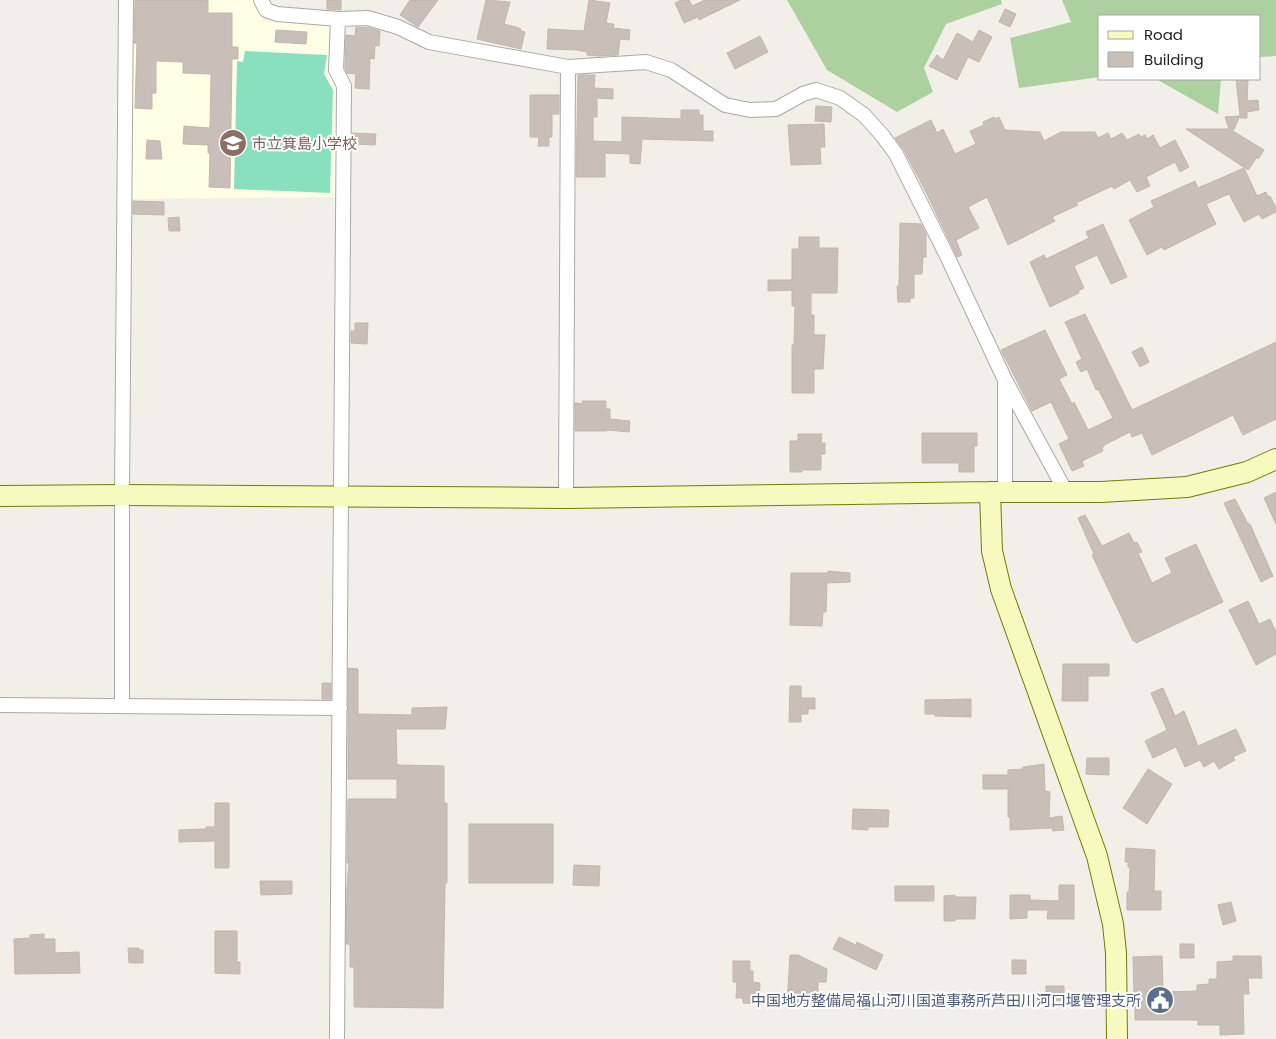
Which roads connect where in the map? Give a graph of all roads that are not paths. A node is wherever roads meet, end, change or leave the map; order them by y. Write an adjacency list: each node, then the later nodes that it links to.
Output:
1 (126, 0): 9 (street)
2 (261, 0): 3 (street)
3 (338, 19): 4 (street); 11 (street)
4 (568, 67): 5 (street); 12 (street)
5 (1005, 380): 7 (street); 8 (street)
6 (1276, 459): 8 (street)
7 (997, 492): 8 (street); 12 (street); 17 (street)
8 (1066, 492)
9 (122, 495): 10 (street); 11 (street); 14 (street)
10 (0, 496)
11 (341, 496): 12 (street); 15 (street)
12 (566, 498)
13 (0, 705): 14 (street)
14 (122, 706): 15 (street)
15 (340, 708): 16 (street)
16 (337, 1039)
17 (1117, 1039)

